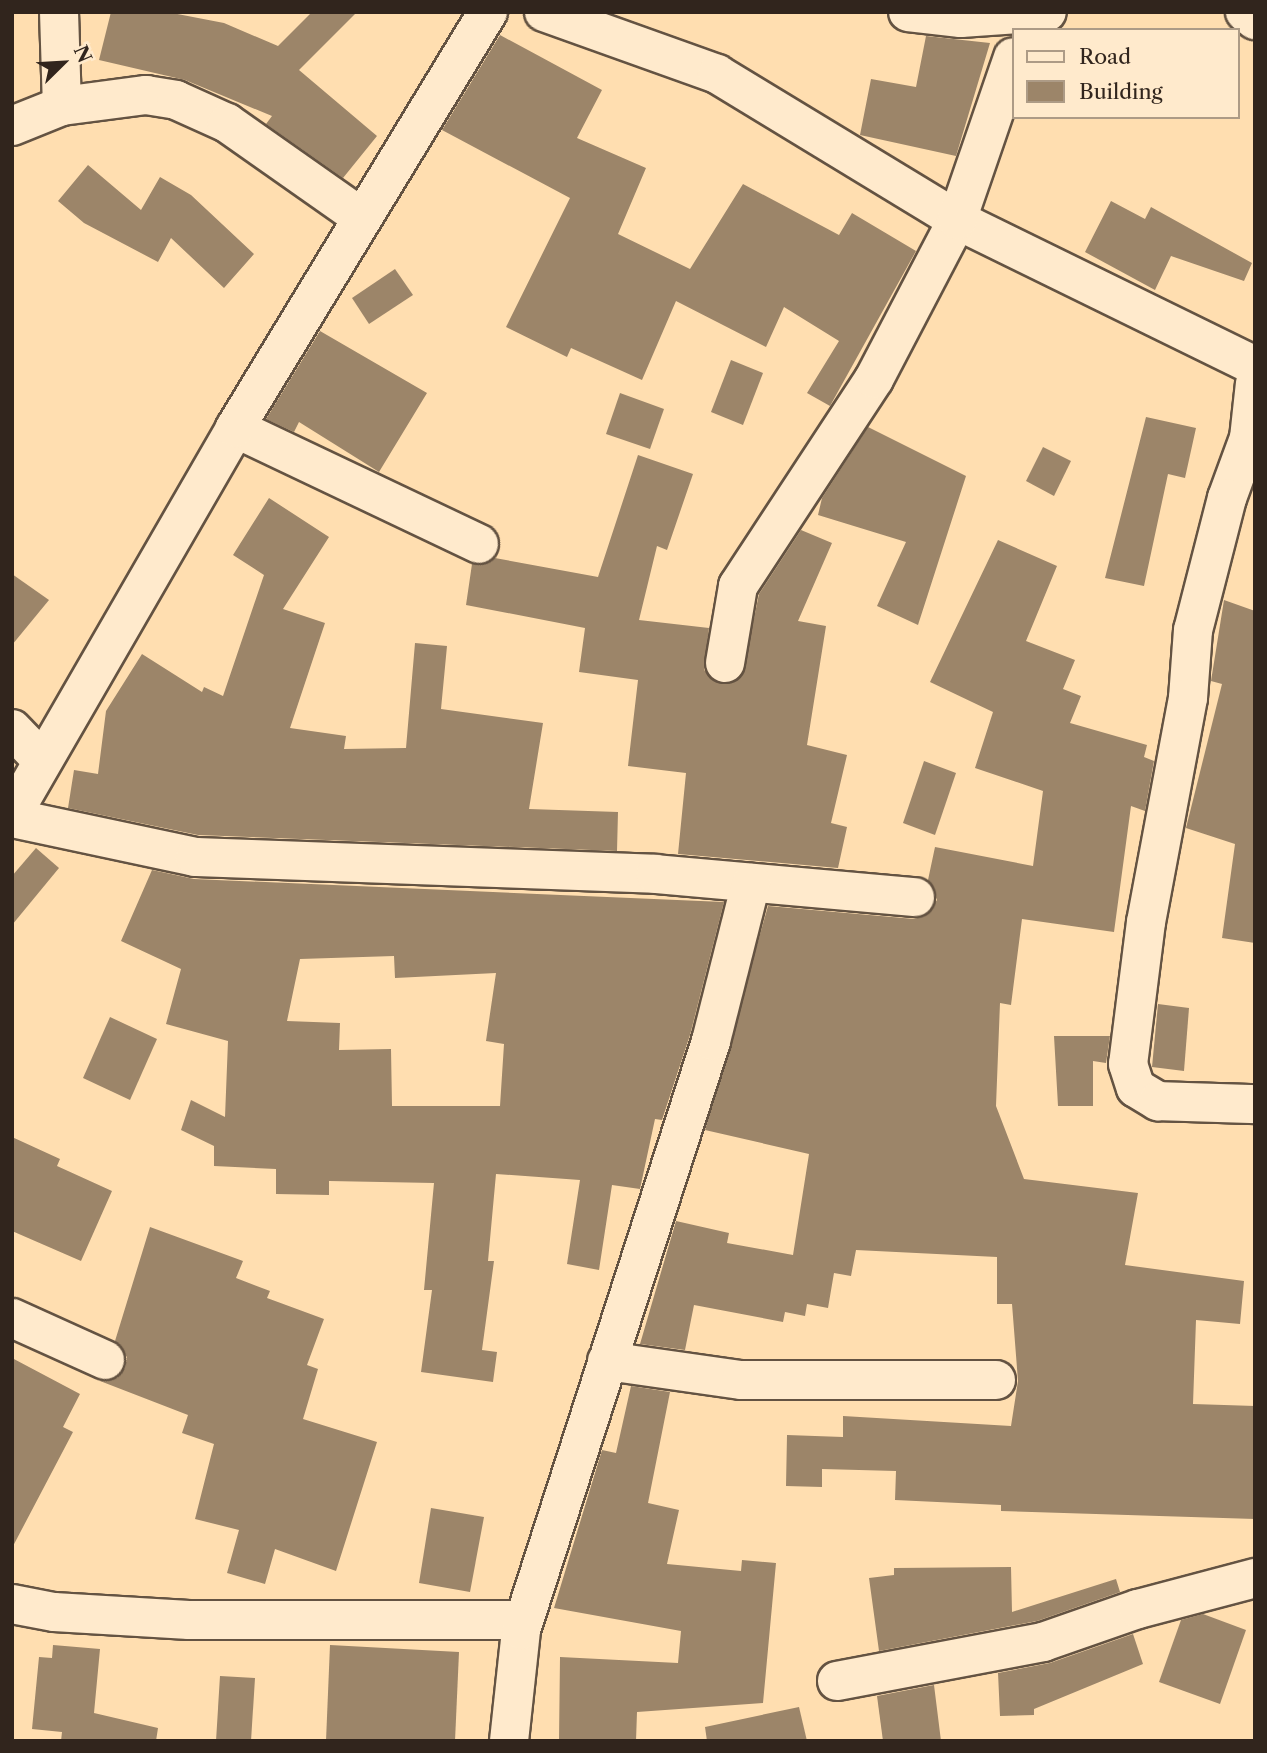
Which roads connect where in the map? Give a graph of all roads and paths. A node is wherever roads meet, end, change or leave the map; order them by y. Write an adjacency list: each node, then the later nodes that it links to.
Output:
1 (59, 12): 9 (street)
2 (488, 12): 11 (street)
3 (544, 12): 12 (street)
4 (908, 12): 6 (street)
5 (1245, 12): 7 (street)
6 (1033, 19)
7 (1255, 20)
8 (1012, 60): 12 (street)
9 (62, 106): 10 (street); 11 (street)
10 (12, 126)
11 (362, 218): 15 (street)
12 (957, 220): 13 (street); 17 (street)
13 (1255, 366)
14 (1255, 383): 23 (street)
15 (234, 428): 16 (street); 19 (street)
16 (480, 544)
17 (725, 663)
18 (12, 729): 19 (street)
19 (41, 759): 20 (street)
20 (12, 817): 21 (street)
21 (751, 883): 22 (street); 26 (street)
22 (915, 897)
23 (1255, 1104)
24 (12, 1318): 25 (street)
25 (105, 1360)
26 (607, 1361): 27 (street); 30 (street)
27 (996, 1380)
28 (1255, 1578): 31 (street)
29 (12, 1604): 30 (street)
30 (524, 1620): 32 (street)
31 (837, 1681)
32 (509, 1741)

